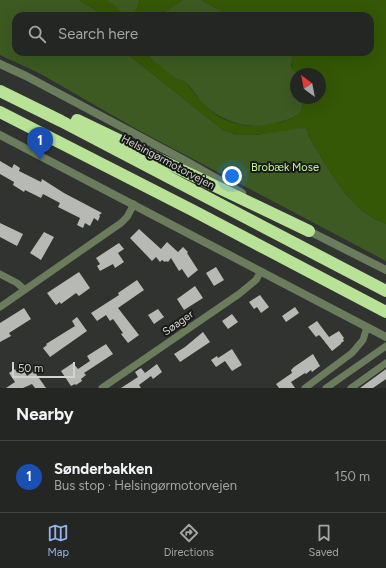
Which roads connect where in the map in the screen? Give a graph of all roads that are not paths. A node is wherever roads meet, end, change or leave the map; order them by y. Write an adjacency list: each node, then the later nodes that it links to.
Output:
1 (0, 64): 7 (street)
2 (0, 91): 4 (highway, Helsingørmotorvejen)
3 (0, 112): 14 (highway)
4 (61, 120): 7 (highway); 12 (highway, Helsingørmotorvejen)
5 (0, 135): 6 (street)
6 (134, 204): 9 (street); 11 (street)
7 (309, 231): 8 (street)
8 (386, 270)
9 (262, 271): 15 (street); 20 (street, Søager)
10 (0, 274): 11 (street)
11 (24, 290): 13 (street)
12 (386, 291)
13 (0, 307)
14 (386, 312)
15 (367, 327): 16 (street); 21 (street)
16 (386, 337)
17 (386, 346): 19 (street)
18 (386, 363): 22 (street)
19 (327, 387)
20 (102, 388)
21 (305, 388)
22 (351, 388)

